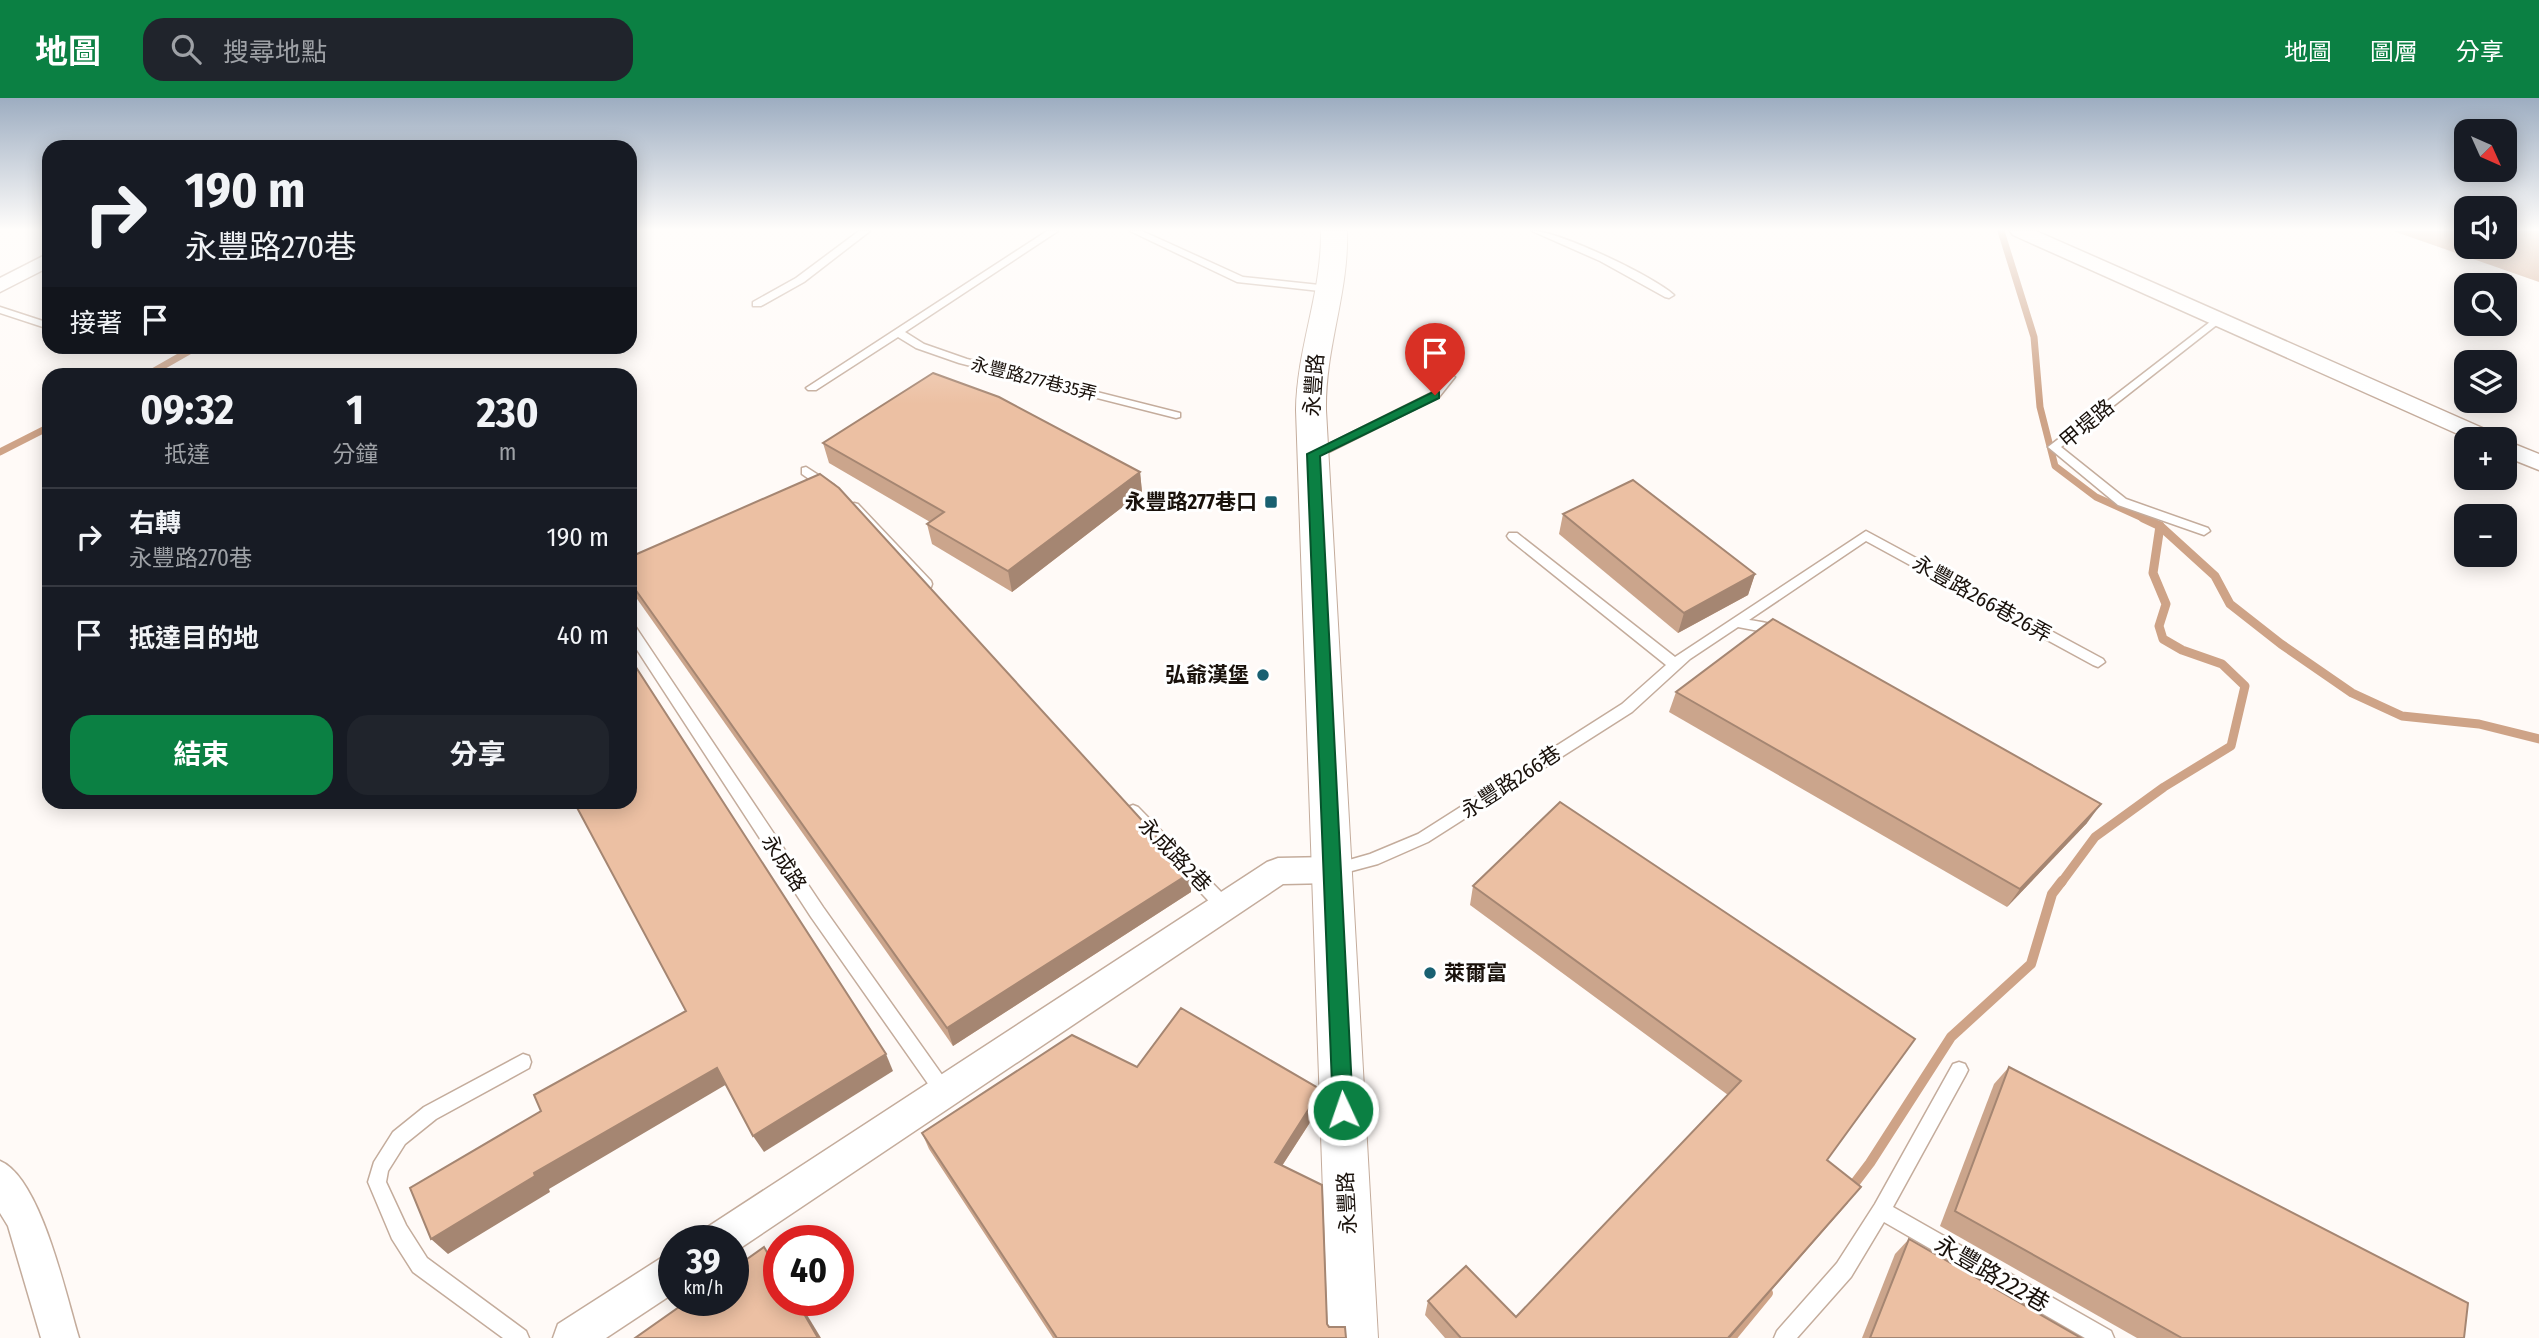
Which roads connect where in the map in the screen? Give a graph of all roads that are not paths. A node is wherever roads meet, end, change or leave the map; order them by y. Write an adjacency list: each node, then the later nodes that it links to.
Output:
1 (784, 289): 7 (lane)
2 (964, 289): 11 (lane)
3 (1329, 289): 17 (street, 永豐路)
4 (1658, 289): 6 (lane)
5 (2152, 289): 9 (street)
6 (1669, 295)
7 (757, 304)
8 (0, 310): 10 (lane)
9 (2219, 318): 15 (street); 20 (lane, 甲堤路)
10 (42, 324)
11 (897, 332): 13 (lane); 14 (lane, 永豐路277巷35弄)
12 (1449, 377): 17 (lane)
13 (812, 388)
14 (1176, 415)
15 (2461, 427)
16 (2517, 453): 18 (street)
17 (1313, 454): 30 (street, 永豐路)
18 (2539, 463)
19 (806, 471): 23 (lane)
20 (2204, 531)
21 (1866, 535): 24 (lane, 永豐路266巷); 27 (lane, 永豐路266巷26弄)
22 (1513, 536): 28 (lane)
23 (940, 600)
24 (1736, 622): 26 (lane); 28 (lane, 永豐路266巷)
25 (637, 640): 34 (lane, 永成路)
26 (1791, 642)
27 (2098, 662)
28 (1675, 665): 30 (lane, 永豐路266巷)
29 (1127, 805): 31 (lane, 永成路2巷)
30 (1331, 870): 31 (street); 42 (street, 永豐路)
31 (1224, 906): 34 (street)
32 (523, 1062): 40 (lane)
33 (1959, 1070): 36 (lane)
34 (944, 1092): 37 (street)
35 (0, 1179): 39 (street)
36 (1881, 1210): 43 (lane); 44 (lane, 永豐路222巷)
37 (743, 1225)
38 (658, 1282): 41 (street)
39 (60, 1338)
40 (519, 1338)
41 (572, 1338)
42 (1353, 1338)
43 (1784, 1338)
44 (2104, 1338)

